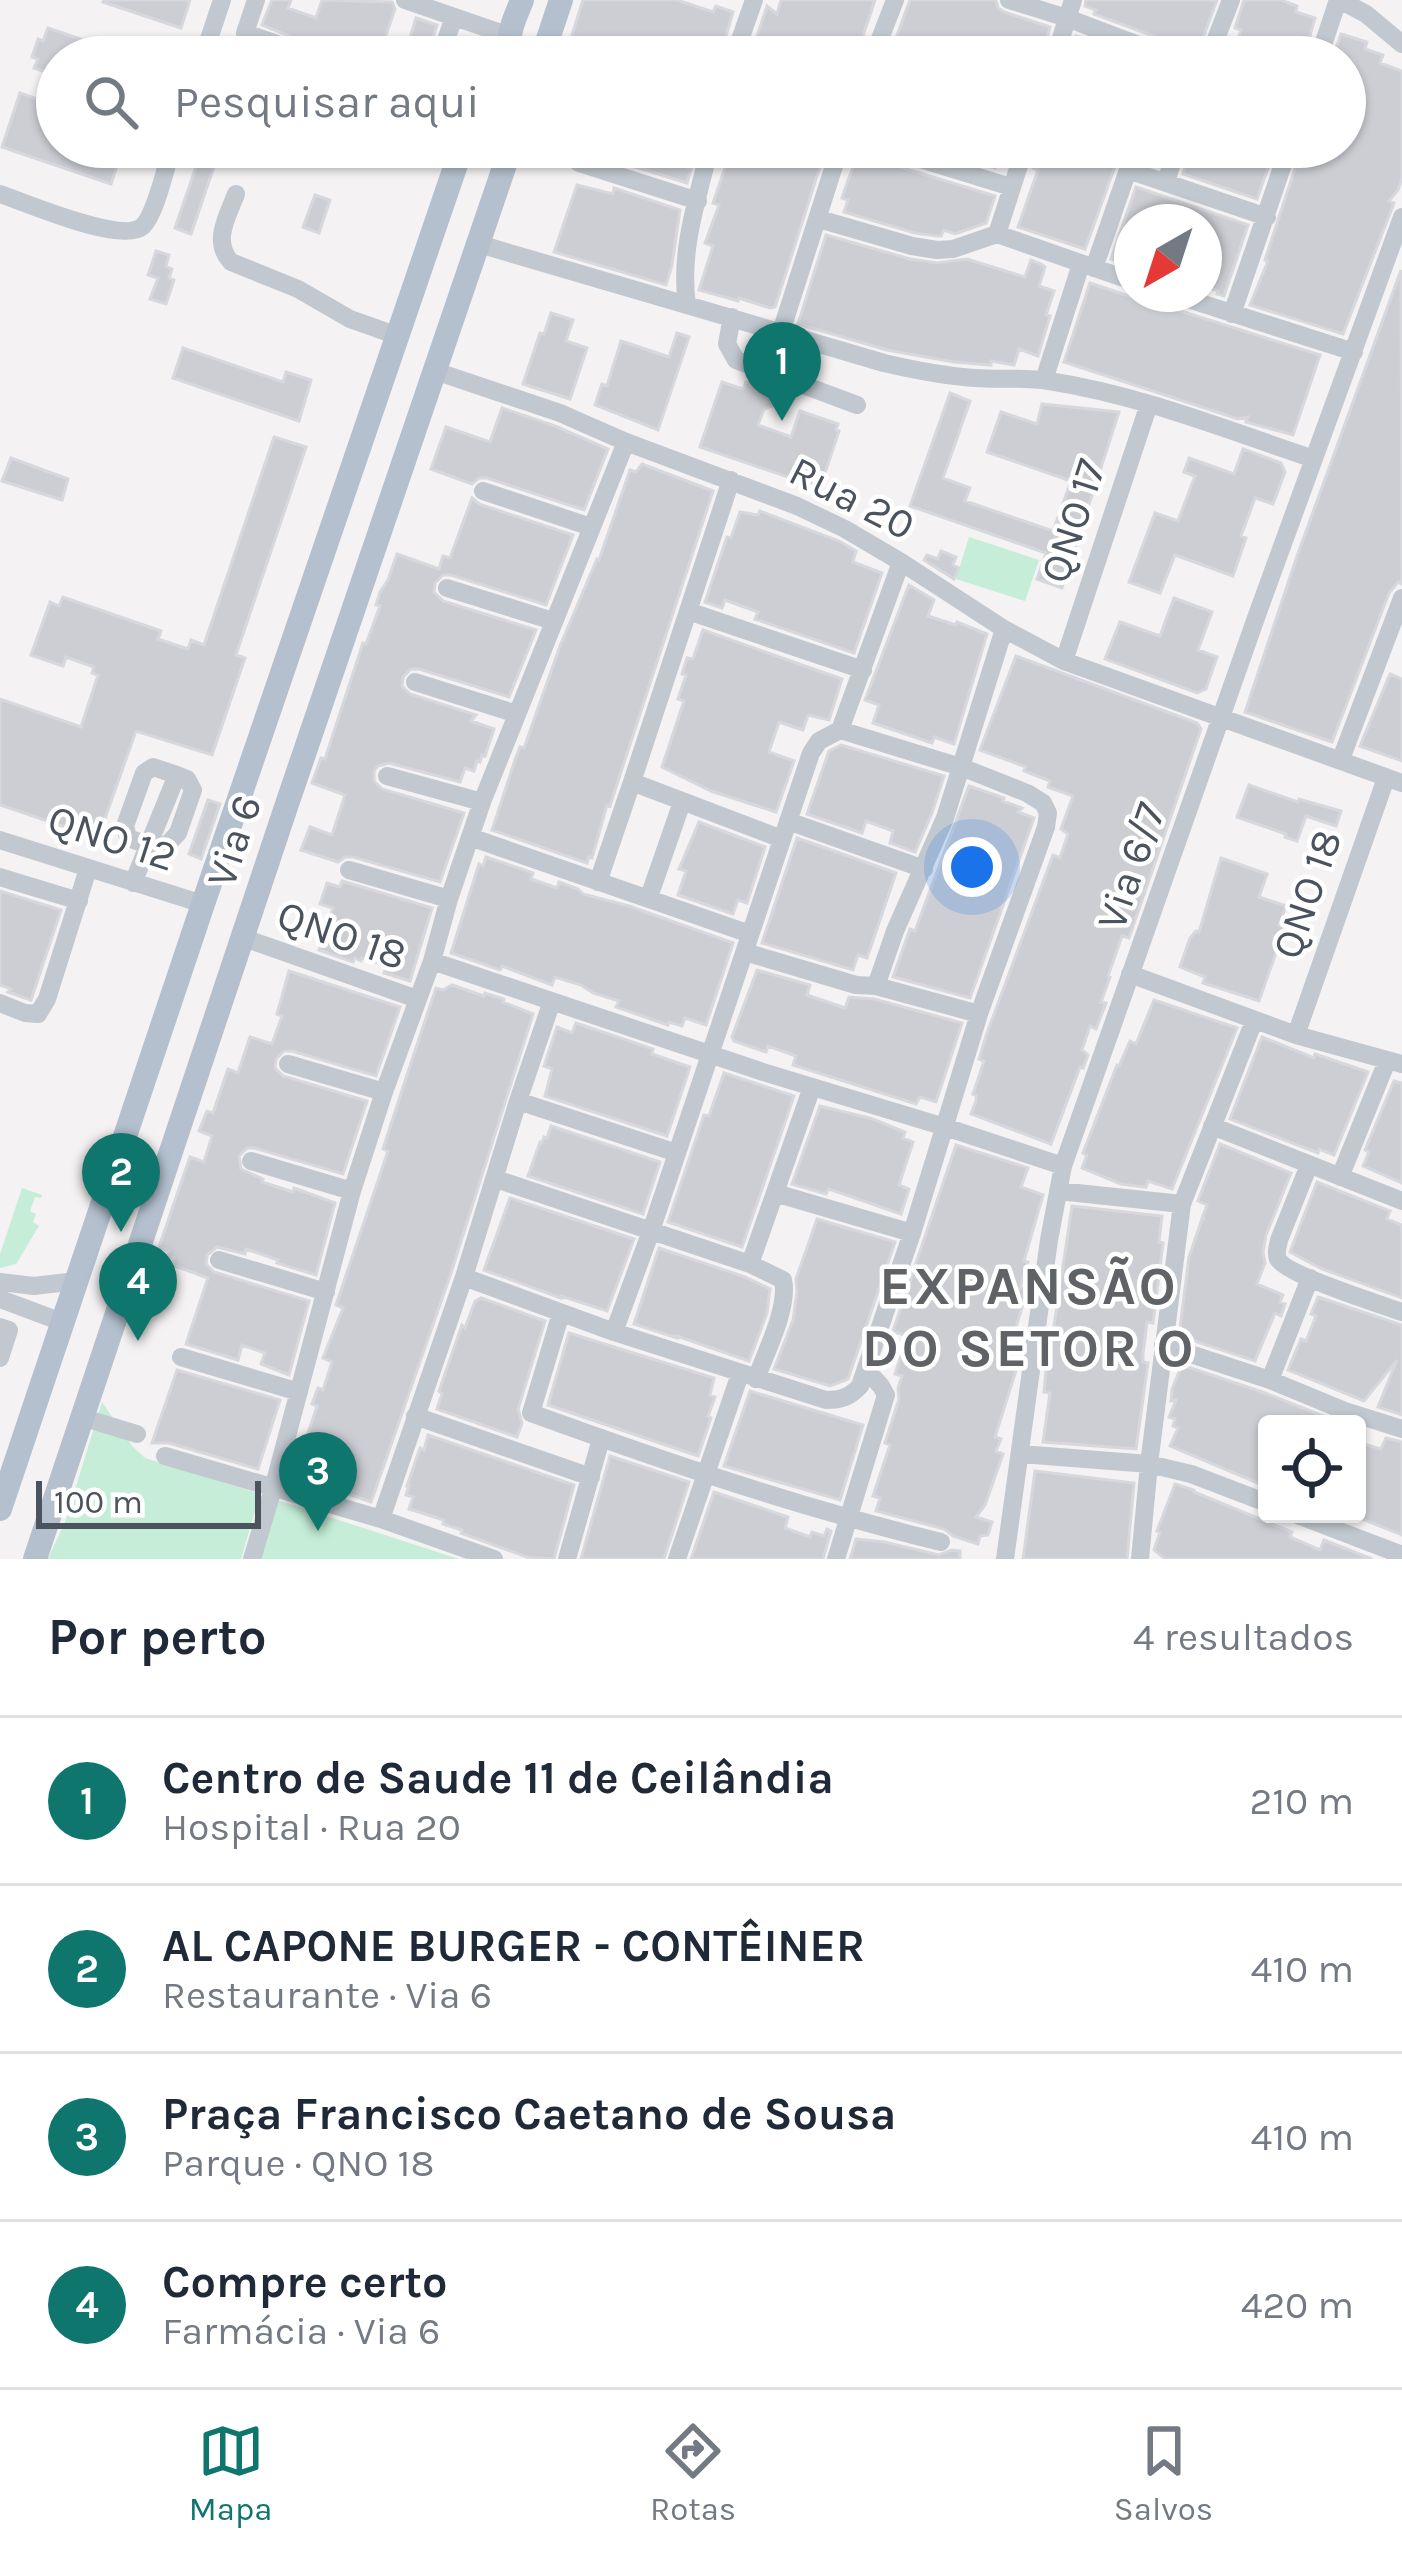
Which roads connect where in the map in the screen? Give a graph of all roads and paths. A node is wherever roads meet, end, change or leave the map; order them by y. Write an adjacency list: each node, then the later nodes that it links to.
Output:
1 (222, 0): 14 (street)
2 (256, 0): 15 (street)
3 (405, 0): 13 (street)
4 (512, 0): 18 (main road)
5 (522, 0): 19 (main road)
6 (561, 0): 20 (main road)
7 (896, 0): 22 (street)
8 (1009, 0): 12 (street)
9 (1231, 0): 24 (street)
10 (1339, 0): 25 (street); 26 (street)
11 (746, 2): 21 (street)
12 (1070, 9): 23 (street)
13 (454, 17): 16 (street); 17 (street)
14 (209, 36)
15 (254, 36)
16 (447, 36)
17 (483, 36)
18 (500, 36)
19 (509, 36)
20 (544, 36)
21 (739, 36)
22 (881, 36)
23 (1125, 36)
24 (1217, 36)
25 (1326, 36)
26 (1402, 44)
27 (165, 168): 40 (street)
28 (455, 168): 55 (main road, Via 6)
29 (504, 168): 47 (main road, Via 6)
30 (595, 168): 42 (street)
31 (705, 168): 42 (street)
32 (834, 168): 45 (street)
33 (948, 168): 39 (street)
34 (1018, 168): 39 (street)
35 (1170, 168): 38 (street)
36 (1282, 168): 43 (street)
37 (1128, 170): 38 (street); 48 (street)
38 (1166, 182): 43 (street)
39 (1011, 188): 46 (street)
40 (0, 194)
41 (236, 194): 55 (street)
42 (698, 201): 50 (street)
43 (1267, 217): 52 (street)
44 (1402, 217): 56 (street, Via 6/7)
45 (820, 219): 46 (street); 54 (street)
46 (998, 234): 48 (street)
47 (479, 244): 50 (street); 57 (main road, Via 6)
48 (1088, 266): 49 (street); 58 (street)
49 (1114, 275)
50 (687, 304): 53 (street)
51 (1222, 311): 52 (street)
52 (1232, 314): 56 (street)
53 (732, 317): 54 (street); 60 (street)
54 (781, 332): 58 (street)
55 (398, 336): 85 (main road, Via 6)
56 (1354, 352): 62 (street, Via 6/7)
57 (435, 371): 61 (street, Rua 20); 102 (main road, Via 6)
58 (1044, 380): 59 (street)
59 (1150, 404): 62 (street); 73 (street, QNO 17)
60 (857, 405)
61 (626, 442): 63 (street, Rua 20); 65 (street, QNO 18)
62 (1314, 459): 78 (street, Via 6/7)
63 (731, 480): 66 (street, Rua 20); 69 (street)
64 (482, 491): 65 (street)
65 (591, 527): 70 (street, QNO 18)
66 (902, 562): 71 (street, Rua 20); 75 (street)
67 (447, 588): 70 (street)
68 (1402, 598): 72 (street)
69 (688, 611): 75 (street); 84 (street)
70 (553, 621): 77 (street, QNO 18)
71 (1004, 628): 73 (street, Rua 20); 81 (street)
72 (1380, 660): 74 (street); 80 (street)
73 (1064, 661): 78 (street, Rua 20)
74 (1402, 668)
75 (863, 670): 79 (street)
76 (415, 682): 77 (street)
77 (517, 714): 86 (street, QNO 18)
78 (1221, 718): 80 (street, Rua 20); 106 (street, Via 6/7)
79 (840, 730): 81 (street); 88 (street)
80 (1341, 759): 83 (street, Rua 20)
81 (961, 767): 93 (street); 111 (street)
82 (387, 776): 86 (street)
83 (1394, 781): 113 (street, QNO 18)
84 (632, 782): 87 (street); 96 (street)
85 (242, 792): 101 (main road, Via 6); 105 (main road)
86 (482, 802): 89 (street, QNO 18)
87 (682, 802): 88 (street); 98 (street)
88 (785, 830): 93 (street); 103 (street)
89 (470, 837): 96 (street); 99 (street, QNO 18)
90 (0, 840): 92 (street, QNO 12)
91 (148, 845): 91 (street); 97 (street)
92 (88, 869): 97 (street, QNO 12); 100 (street)
93 (924, 869): 107 (street)
94 (349, 870): 99 (street, QNO 18)
95 (0, 877): 100 (street)
96 (598, 882): 98 (street)
97 (133, 883): 101 (street, QNO 12)
98 (649, 897): 103 (street)
99 (449, 899): 104 (street, QNO 18)
100 (79, 901): 110 (street)
101 (202, 904): 135 (main road, Via 6)
102 (244, 938): 105 (main road, Via 6); 108 (street, QNO 18)
103 (748, 943): 107 (street); 114 (street)
104 (432, 961): 108 (street, QNO 18); 109 (street, QNO 18)
105 (235, 965): 156 (main road, Via 6)
106 (1130, 974): 112 (street); 125 (street, Via 6/7)
107 (876, 986): 111 (street)
108 (417, 999): 118 (street, QNO 18)
109 (552, 1000): 114 (street, QNO 18); 119 (street)
110 (0, 1003)
111 (979, 1014): 120 (street)
112 (1254, 1021): 113 (street); 121 (street)
113 (1296, 1035): 115 (street)
114 (710, 1054): 117 (street, QNO 18); 122 (street)
115 (1395, 1063): 126 (street)
116 (288, 1064): 118 (street)
117 (812, 1087): 120 (street, QNO 18); 130 (street)
118 (384, 1092): 129 (street, QNO 18)
119 (518, 1101): 122 (street); 127 (street)
120 (945, 1126): 125 (street, QNO 18); 134 (street)
121 (1212, 1126): 124 (street); 132 (street)
122 (677, 1153): 133 (street)
123 (251, 1161): 129 (street)
124 (1310, 1165): 126 (street); 139 (street)
125 (1063, 1166): 128 (street, Via 6/7)
126 (1340, 1177): 131 (street)
127 (496, 1180): 133 (street); 138 (street)
128 (1058, 1190): 132 (street); 163 (street, Via 6/7)
129 (352, 1191): 142 (street, QNO 18)
130 (775, 1192): 134 (street); 137 (street)
131 (1402, 1201)
132 (1182, 1204): 149 (street)
133 (651, 1231): 137 (street); 148 (street)
134 (912, 1233): 152 (street)
135 (89, 1242): 140 (main road, Via 6); 156 (main road)
136 (219, 1260): 142 (street)
137 (749, 1264): 153 (street)
138 (464, 1277): 145 (street); 158 (street)
139 (1310, 1278): 144 (street); 154 (street)
140 (76, 1281): 141 (street); 146 (main road, Via 6)
141 (0, 1282)
142 (326, 1292): 155 (street, QNO 18)
143 (0, 1299): 146 (street)
144 (1402, 1312)
145 (561, 1313): 148 (street); 157 (street)
146 (62, 1322): 170 (main road, Via 6)
147 (0, 1327): 151 (street)
148 (614, 1332): 153 (street)
149 (1163, 1345): 154 (street); 165 (street)
150 (182, 1357): 155 (street)
151 (0, 1358)
152 (867, 1371): 153 (street); 172 (street)
153 (748, 1377): 166 (street)
154 (1270, 1381): 159 (street)
155 (298, 1392): 168 (street, QNO 18)
156 (83, 1410): 160 (street); 176 (main road, Via 6)
157 (531, 1413): 161 (street); 162 (street)
158 (415, 1416): 162 (street); 171 (street)
159 (1402, 1430)
160 (137, 1434)
161 (602, 1438): 166 (street); 167 (street)
162 (520, 1452): 167 (street)
163 (1021, 1454): 165 (street); 182 (street, Via 6/7)
164 (165, 1456): 168 (street)
165 (1149, 1463): 169 (street); 183 (street)
166 (706, 1475): 172 (street); 180 (street)
167 (591, 1477): 179 (street)
168 (274, 1489): 171 (street); 177 (street, QNO 18)
169 (1258, 1500)
170 (0, 1509)
171 (381, 1519): 178 (street)
172 (848, 1519): 174 (street); 181 (street)
173 (1318, 1523): 175 (street)
174 (941, 1541)
175 (1402, 1555)
176 (34, 1559)
177 (252, 1559)
178 (494, 1559)
179 (567, 1559)
180 (677, 1559)
181 (836, 1559)
182 (1005, 1559)
183 (1140, 1559)

